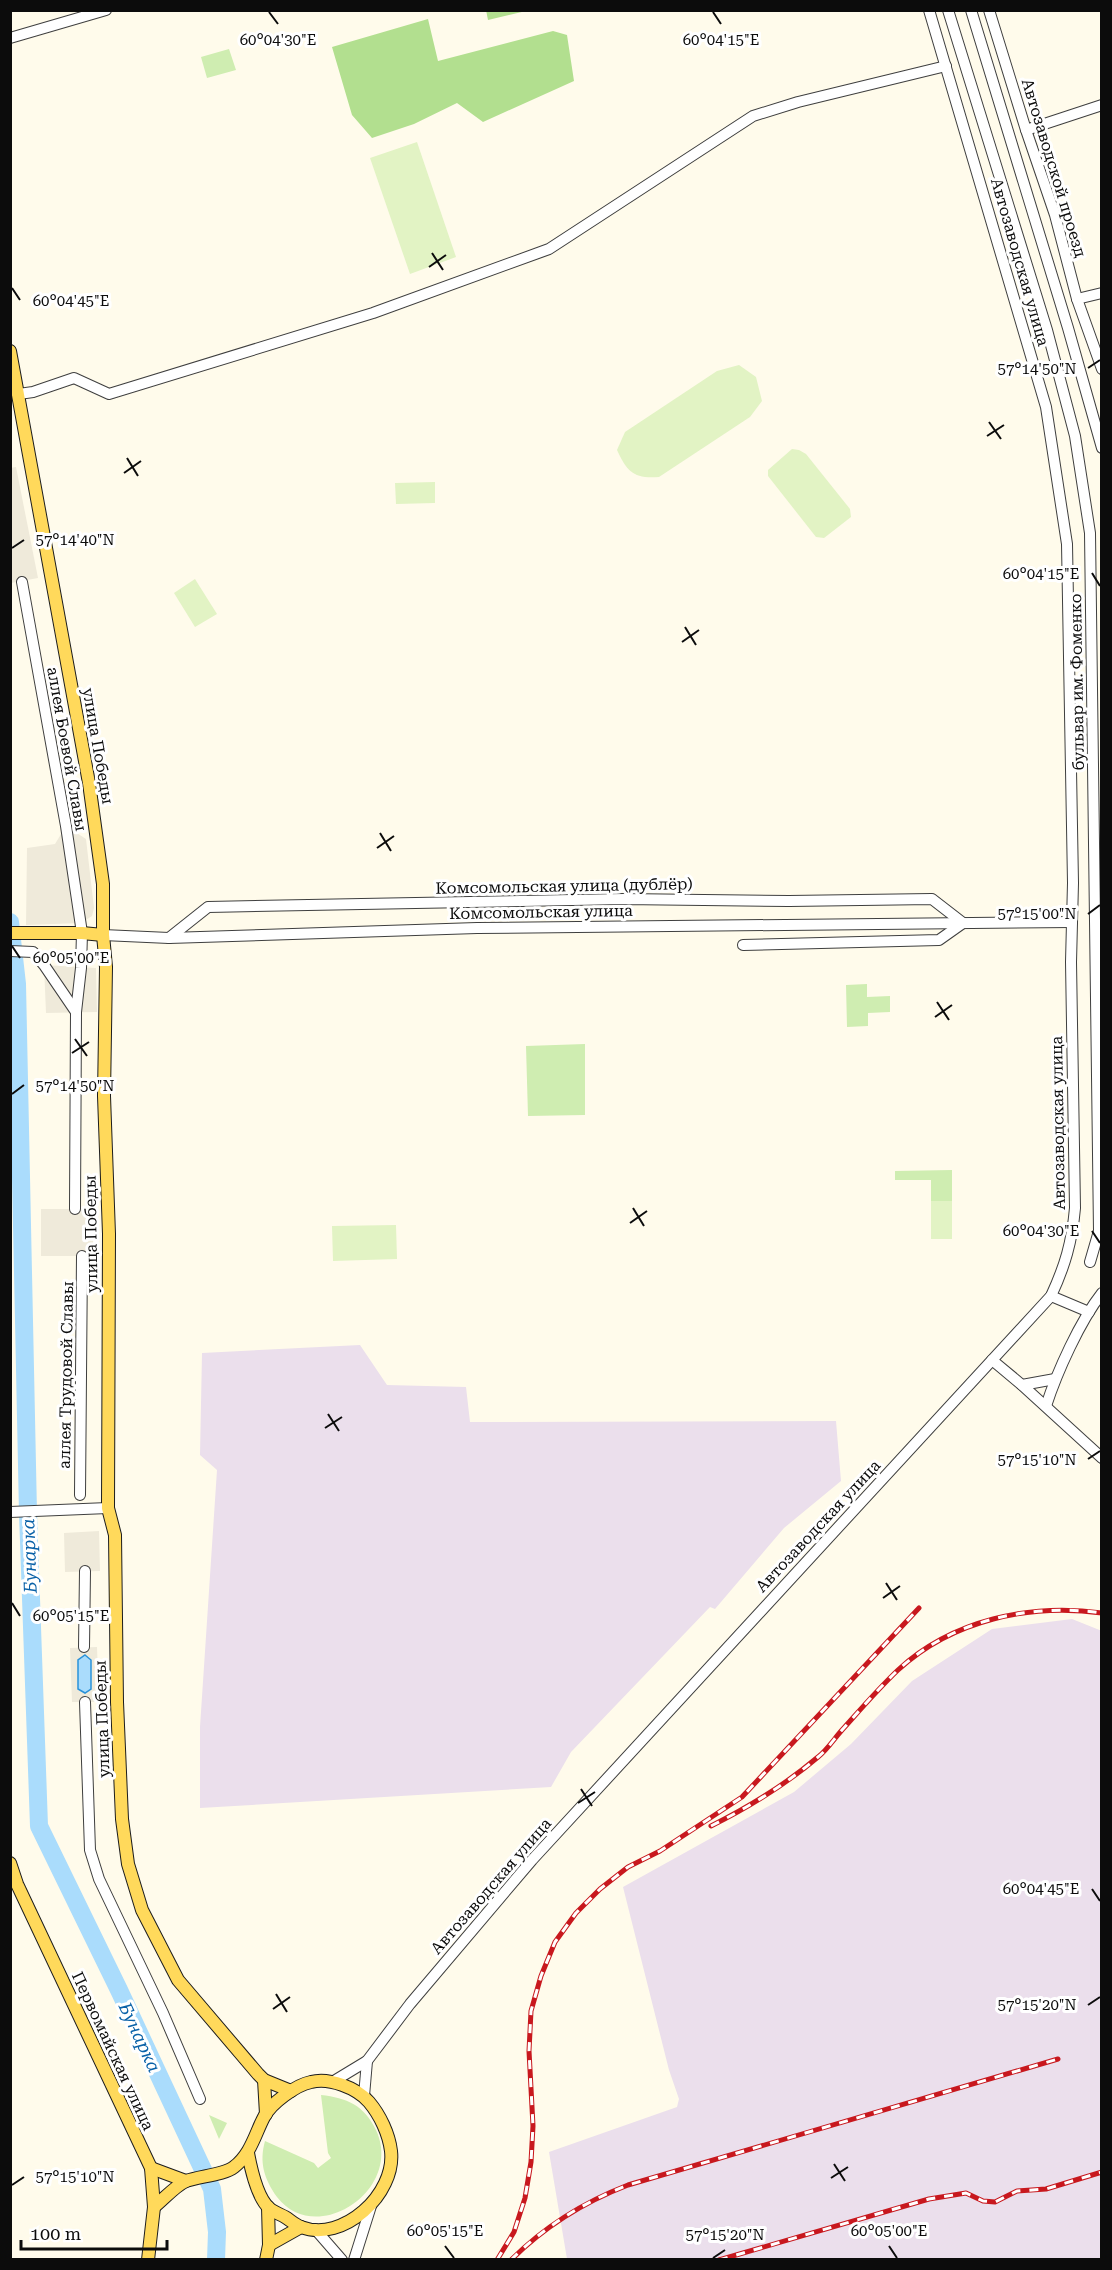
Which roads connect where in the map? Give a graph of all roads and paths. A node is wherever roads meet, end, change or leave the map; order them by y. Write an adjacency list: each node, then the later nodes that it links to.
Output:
1 (106, 10): 6 (street)
2 (929, 10): 7 (street, Автозаводская улица)
3 (948, 10): 28 (street, бульвар им. Фоменко)
4 (971, 10): 15 (street)
5 (989, 10): 9 (street, Автозаводской проезд)
6 (10, 38)
7 (946, 66): 14 (street); 17 (street, Автозаводская улица)
8 (1101, 105): 9 (street)
9 (1026, 130): 11 (street, Автозаводской проезд)
10 (1101, 293): 11 (street)
11 (1077, 299): 13 (street, Автозаводской проезд)
12 (10, 351): 14 (main road, улица Победы)
13 (1101, 369)
14 (19, 394): 21 (main road, улица Победы)
15 (1101, 448)
16 (22, 582): 19 (street, аллея Боевой Славы)
17 (1072, 922): 18 (street, Комсомольская улица); 30 (street, Автозаводская улица)
18 (963, 923): 22 (street, Комсомольская улица); 22 (street, Комсомольская улица (дублёр)); 23 (street)
19 (81, 928): 20 (main road, Комсомольская улица); 21 (main road, Комсомольская улица); 25 (street, аллея Боевой Славы)
20 (10, 933)
21 (103, 935): 22 (street, Комсомольская улица); 38 (main road, улица Победы)
22 (169, 938)
23 (743, 945)
24 (16, 951): 25 (street)
25 (76, 1012): 26 (street)
26 (75, 1209)
27 (82, 1256): 37 (street, аллея Трудовой Славы)
28 (1090, 1262)
29 (1101, 1293): 31 (street)
30 (1051, 1296): 31 (street); 32 (street, Автозаводская улица)
31 (1089, 1312): 33 (street)
32 (992, 1360): 34 (street); 44 (street, Автозаводская улица)
33 (1054, 1379): 34 (street); 35 (street)
34 (1022, 1385): 35 (street)
35 (1046, 1406): 36 (street)
36 (1101, 1458)
37 (80, 1495)
38 (108, 1508): 39 (street); 45 (main road, улица Победы)
39 (10, 1512)
40 (85, 1571): 41 (street)
41 (84, 1647)
42 (85, 1702): 49 (street)
43 (10, 1863): 52 (main road, Первомайская улица)
44 (367, 2061): 46 (street); 48 (street)
45 (264, 2080): 47 (main road); 50 (main road)
46 (334, 2081): 47 (main road); 48 (main road)
47 (291, 2091): 50 (main road)
48 (364, 2096): 56 (main road)
49 (200, 2099)
50 (266, 2114): 51 (main road)
51 (248, 2153): 53 (main road); 54 (main road)
52 (151, 2168): 55 (main road); 57 (main road, Первомайская улица)
53 (232, 2169): 54 (main road); 55 (main road)
54 (254, 2178): 58 (main road)
55 (189, 2181): 57 (main road)
56 (371, 2206): 60 (main road); 65 (street)
57 (154, 2207): 62 (main road, Первомайская улица)
58 (268, 2207): 59 (main road); 61 (main road)
59 (301, 2227): 60 (main road); 61 (main road)
60 (315, 2229): 64 (street)
61 (269, 2245): 63 (main road)
62 (148, 2259)
63 (266, 2259)
64 (342, 2259)
65 (354, 2259)

